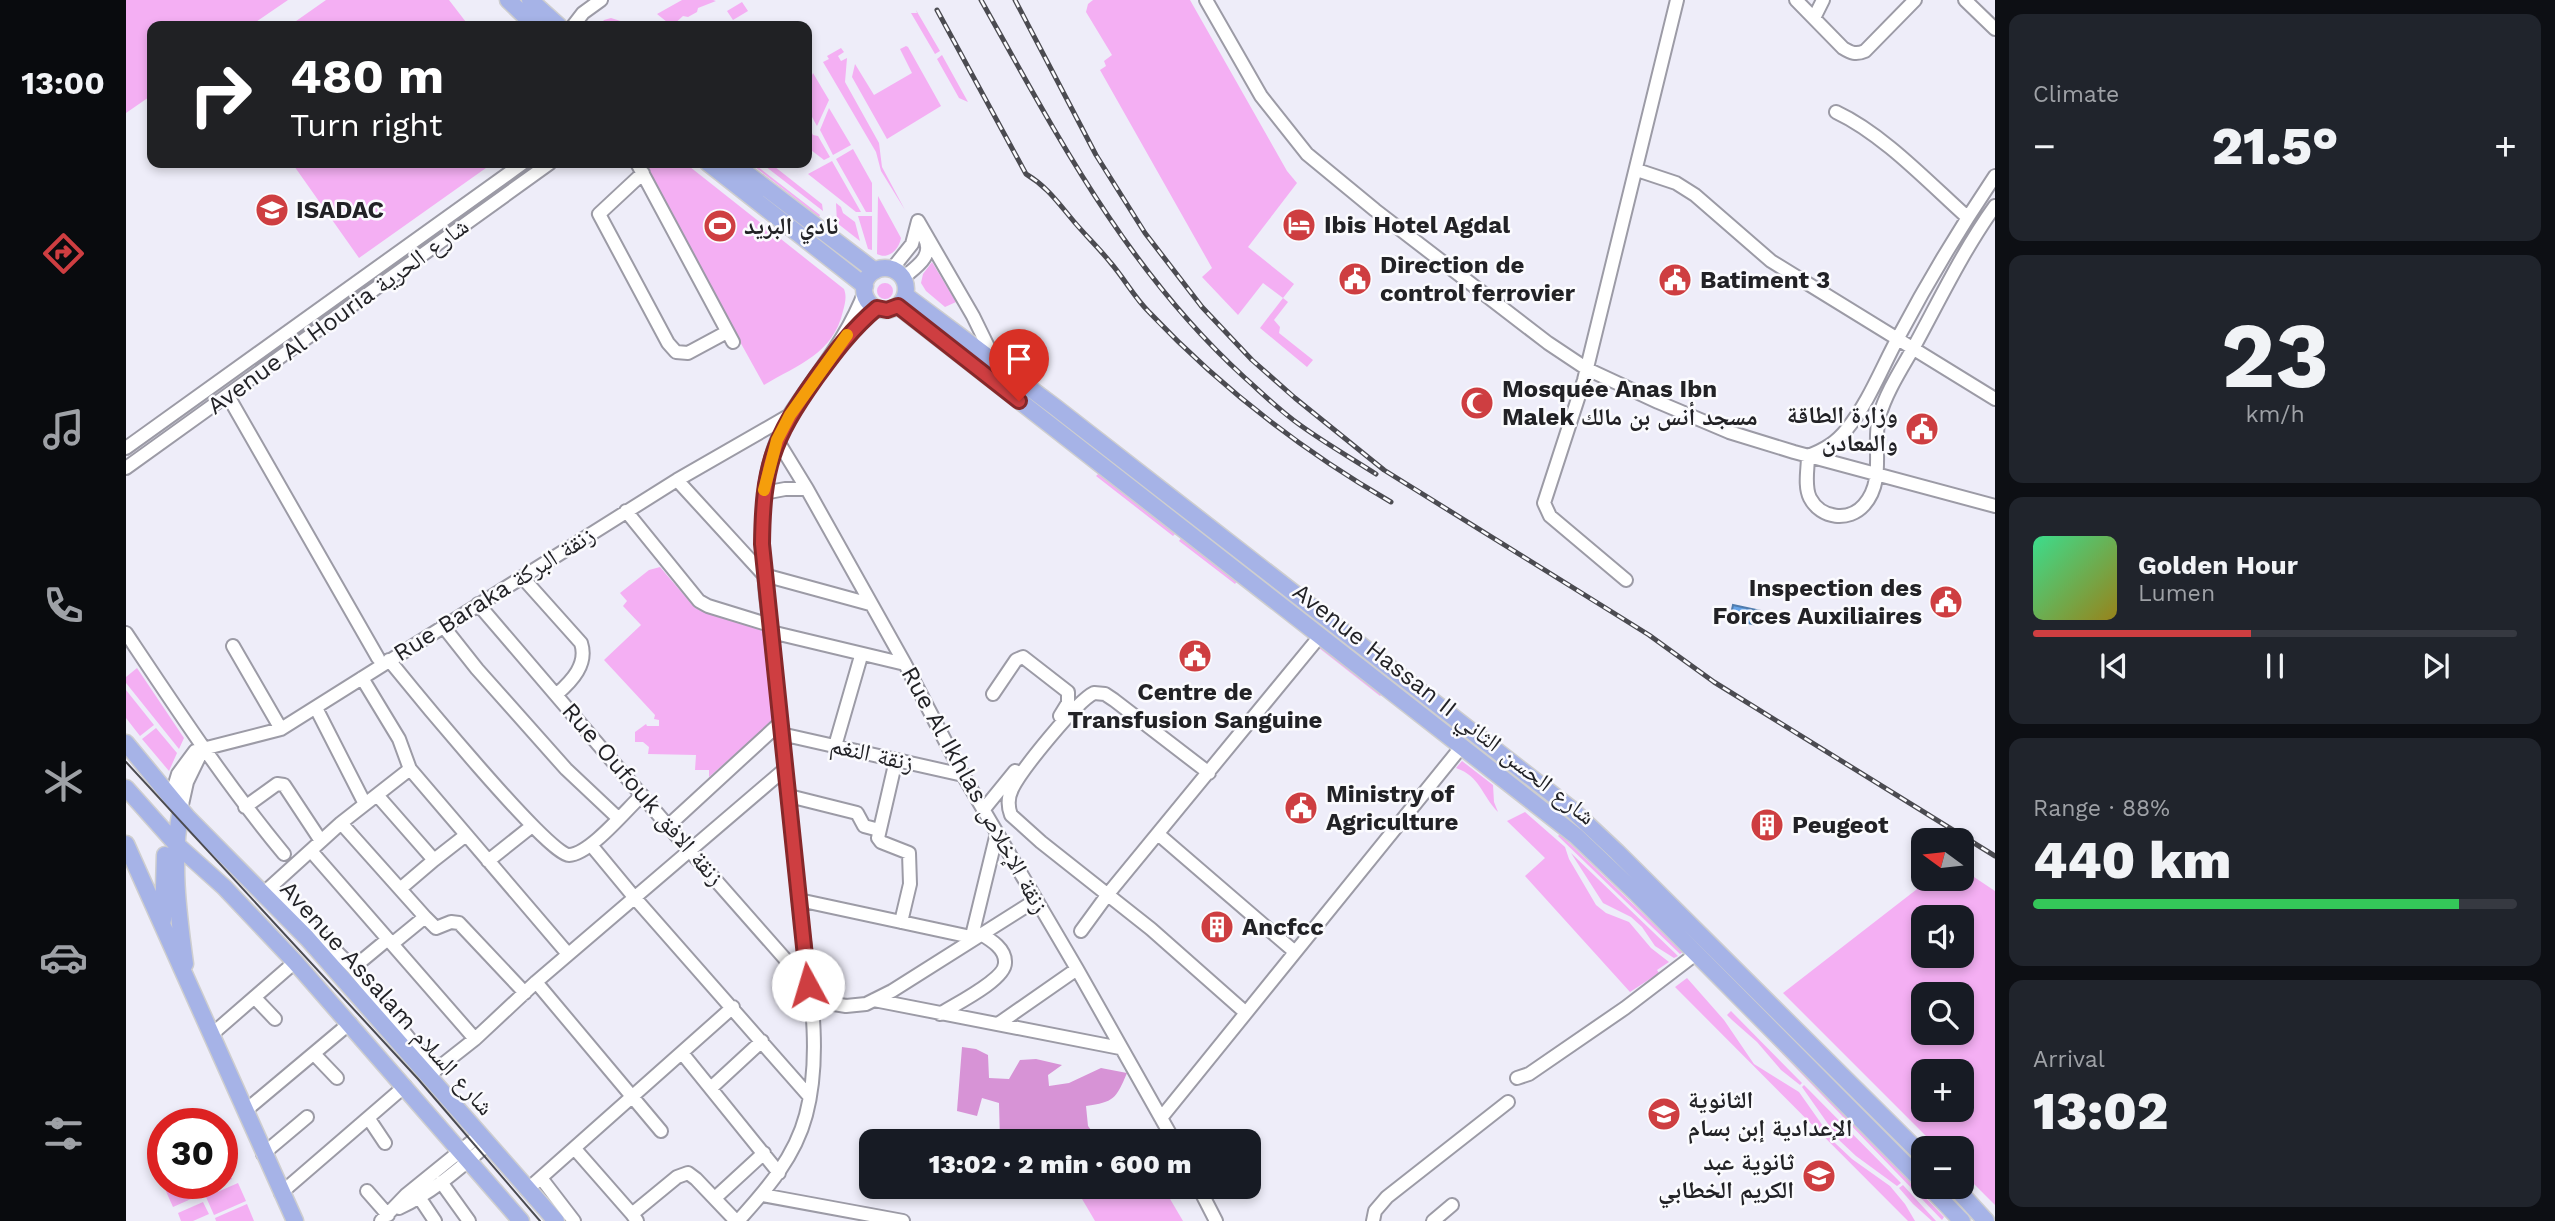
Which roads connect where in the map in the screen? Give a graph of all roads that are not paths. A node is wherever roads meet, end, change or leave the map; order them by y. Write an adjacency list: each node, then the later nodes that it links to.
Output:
1 (508, 0): 11 (main road)
2 (530, 0): 12 (main road)
3 (601, 0): 13 (street)
4 (1206, 0): 35 (street)
5 (1677, 0): 21 (street)
6 (1796, 0): 10 (street)
7 (1823, 0): 10 (street)
8 (1915, 0): 10 (street)
9 (1965, 0): 14 (street)
10 (1814, 18)
11 (530, 21)
12 (553, 21)
13 (577, 21)
14 (1995, 29)
15 (1836, 112): 24 (street)
16 (516, 168): 40 (street, Avenue Al Houria شارع الحرية)
17 (543, 168): 36 (street, Avenue Al Houria شارع الحرية)
18 (640, 168): 18 (street)
19 (714, 168): 28 (main road)
20 (740, 168): 26 (main road)
21 (1637, 170): 32 (street); 35 (street)
22 (1995, 176): 24 (street)
23 (1995, 206): 33 (street)
24 (1967, 217): 32 (street)
25 (918, 221): 27 (street); 27 (street); 34 (street)
26 (875, 271): 27 (main road); 28 (main road)
27 (897, 274): 29 (main road)
28 (865, 289): 30 (main road); 31 (street)
29 (901, 301): 30 (main road); 34 (main road, Avenue Hassan II شارع الحسن الثاني); 57 (main road, Avenue Hassan II شارع الحسن الثاني)
30 (877, 308): 31 (street)
31 (843, 339): 38 (street)
32 (1896, 340): 33 (street); 41 (street)
33 (1912, 350): 37 (street); 43 (street)
34 (995, 361): 155 (main road, Avenue Hassan II شارع الحسن الثاني)
35 (1587, 369): 41 (street); 51 (street)
36 (228, 396): 42 (street, Avenue Al Houria شارع الحرية); 60 (street)
37 (1995, 399)
38 (790, 415): 39 (street); 44 (street, Rue Baraka زنقة البركة)
39 (777, 440): 45 (street, Rue Al Ikhlas زنقة الإخلاص); 46 (street)
40 (126, 448)
41 (1808, 456): 43 (street); 43 (street)
42 (126, 468)
43 (1878, 474): 47 (street)
44 (677, 480): 48 (street, Rue Baraka زنقة البركة); 49 (street)
45 (807, 489): 46 (street); 53 (street, Rue Al Ikhlas زنقة الإخلاص)
46 (764, 493): 49 (street)
47 (1995, 506)
48 (626, 511): 50 (street, Rue Baraka زنقة البركة); 55 (street)
49 (764, 575): 53 (street); 55 (street)
50 (522, 576): 52 (street, Rue Baraka زنقة البركة); 63 (street)
51 (1626, 580)
52 (478, 604): 54 (street, Rue Baraka زنقة البركة); 63 (street, Rue Oufouk زنقة الافق)
53 (870, 604): 61 (street, Rue Al Ikhlas زنقة الإخلاص)
54 (443, 626): 60 (street, Rue Baraka زنقة البركة); 85 (street)
55 (771, 629): 59 (street); 67 (street)
56 (126, 633): 71 (street)
57 (1320, 636): 70 (main road, Avenue Hassan II شارع الحسن الثاني); 75 (street)
58 (233, 646): 66 (street)
59 (861, 656): 61 (street); 69 (street)
60 (384, 659): 62 (street, Rue Baraka زنقة البركة); 87 (street)
61 (905, 664): 76 (street, Rue Al Ikhlas زنقة الإخلاص)
62 (362, 678): 65 (street, Rue Baraka زنقة البركة); 73 (street)
63 (557, 694): 78 (street, Rue Oufouk زنقة الافق)
64 (993, 694): 84 (street)
65 (316, 708): 66 (street, Rue Baraka زنقة البركة); 82 (street)
66 (281, 729): 71 (street, Rue Baraka زنقة البركة)
67 (780, 729): 69 (street, زنقة النغم); 74 (street); 88 (street)
68 (126, 743): 81 (main road, Avenue Assalam شارع السلام)
69 (835, 746): 72 (street, زنقة النغم)
70 (1462, 747): 114 (street); 115 (main road, Avenue Hassan II شارع الحسن الثاني)
71 (197, 751): 81 (street); 83 (street)
72 (896, 760): 76 (street, زنقة النغم); 89 (street)
73 (410, 769): 79 (street); 92 (street)
74 (785, 769): 80 (street); 98 (street)
75 (1209, 773): 91 (street); 104 (street)
76 (963, 775): 84 (street, Rue Al Ikhlas زنقة الإخلاص)
77 (126, 788): 93 (main road, Avenue Assalam شارع السلام)
78 (642, 795): 85 (street); 88 (street, Rue Oufouk زنقة الافق)
79 (377, 796): 82 (street); 100 (street)
80 (789, 796): 89 (street); 107 (street)
81 (176, 803): 93 (main road); 103 (main road, Avenue Assalam شارع السلام)
82 (365, 804): 86 (street)
83 (245, 807): 94 (street); 99 (street)
84 (984, 809): 90 (street, Rue Al Ikhlas زنقة الإخلاص)
85 (618, 818): 96 (street)
86 (341, 823): 94 (street); 102 (street)
87 (532, 826): 96 (street); 101 (street)
88 (668, 826): 98 (street, Rue Oufouk زنقة الافق)
89 (879, 830): 109 (street)
90 (997, 833): 106 (street, Rue Al Ikhlas زنقة الإخلاص); 112 (street)
91 (1158, 834): 104 (street); 114 (street)
92 (466, 835): 100 (street); 101 (street)
93 (171, 839): 110 (main road); 117 (main road, Avenue Assalam شارع السلام); 120 (main road)
94 (321, 841): 97 (street)
95 (126, 844): 110 (main road)
96 (591, 845): 105 (street)
97 (310, 851): 103 (street); 113 (street)
98 (691, 851): 105 (street); 122 (street, Rue Oufouk زنقة الافق)
99 (284, 854)
100 (434, 860): 102 (street)
101 (488, 861): 116 (street)
102 (400, 889): 108 (street)
103 (267, 890): 118 (street); 139 (main road, Avenue Assalam شارع السلام)
104 (1108, 894): 111 (street); 128 (street)
105 (634, 897): 116 (street); 127 (street)
106 (1036, 900): 112 (street); 119 (street, Rue Al Ikhlas زنقة الإخلاص)
107 (799, 901): 109 (street); 122 (street)
108 (425, 917): 113 (street); 123 (street)
109 (901, 922): 112 (street)
110 (163, 927): 120 (main road)
111 (1082, 931)
112 (975, 937): 126 (street); 129 (street)
113 (390, 941): 118 (street); 134 (street)
114 (1295, 952): 128 (street)
115 (1696, 953): 141 (street); 160 (main road, Avenue Hassan II شارع الحسن الثاني)
116 (568, 954): 121 (street)
117 (295, 962): 124 (street); 131 (main road, Avenue Assalam شارع السلام)
118 (353, 968): 139 (street)
119 (1077, 969): 132 (street); 136 (street, Rue Al Ikhlas زنقة الإخلاص)
120 (187, 980): 133 (main road)
121 (536, 982): 123 (street); 144 (street)
122 (808, 985): 125 (street)
123 (525, 993): 134 (street)
124 (255, 998): 130 (street); 133 (street)
125 (810, 999): 126 (street); 145 (street)
126 (873, 1000): 129 (street)
127 (733, 1007): 135 (street); 137 (street)
128 (1246, 1013): 149 (street)
129 (940, 1014): 132 (street)
130 (275, 1019)
131 (350, 1023): 138 (street); 142 (main road, Avenue Assalam شارع السلام)
132 (998, 1024): 136 (street)
133 (211, 1035): 147 (main road)
134 (475, 1039): 139 (street)
135 (762, 1041): 143 (street); 145 (street)
136 (1120, 1048): 149 (street, Rue Al Ikhlas زنقة الإخلاص)
137 (682, 1053): 143 (street); 144 (street)
138 (315, 1055): 140 (street); 147 (street)
139 (431, 1073): 153 (main road, Avenue Assalam شارع السلام)
140 (337, 1078)
141 (1517, 1078)
142 (405, 1086): 150 (street); 159 (main road, Avenue Assalam شارع السلام)
143 (711, 1088): 157 (street)
144 (632, 1096): 152 (street); 156 (street)
145 (809, 1096): 161 (street)
146 (1508, 1102): 186 (street)
147 (245, 1111): 158 (main road)
148 (306, 1117): 158 (street)
149 (1161, 1118): 151 (street, Rue Al Ikhlas زنقة الإخلاص)
150 (369, 1119): 154 (street); 166 (street)
151 (1167, 1129)
152 (662, 1132)
153 (484, 1140): 159 (street); 164 (main road, Avenue Assalam شارع السلام)
154 (385, 1143)
155 (1911, 1144)
156 (575, 1149): 162 (street); 175 (street)
157 (764, 1153): 161 (street); 169 (street)
158 (263, 1154): 166 (main road)
159 (465, 1155): 163 (street); 174 (street); 177 (main road, Avenue Assalam شارع السلام)
160 (1911, 1170)
161 (779, 1173): 167 (street)
162 (541, 1178): 164 (street); 182 (street)
163 (441, 1182): 168 (street); 180 (street)
164 (527, 1190): 181 (main road, Avenue Assalam شارع السلام)
165 (367, 1191): 174 (street)
166 (281, 1193): 178 (main road)
167 (762, 1195): 176 (street); 183 (street)
168 (419, 1197): 174 (street); 179 (street)
169 (715, 1198): 175 (street); 183 (street)
170 (1205, 1199): 185 (street)
171 (1941, 1199): 188 (main road)
172 (1966, 1199): 189 (main road)
173 (1452, 1205): 187 (street)
174 (388, 1215)
175 (635, 1217)
176 (867, 1217): 184 (street)
177 (516, 1219)
178 (295, 1221)
179 (435, 1221)
180 (469, 1221)
181 (556, 1221)
182 (575, 1221)
183 (737, 1221)
184 (903, 1221)
185 (1216, 1221)
186 (1373, 1221)
187 (1433, 1221)
188 (1962, 1221)
189 (1986, 1221)

